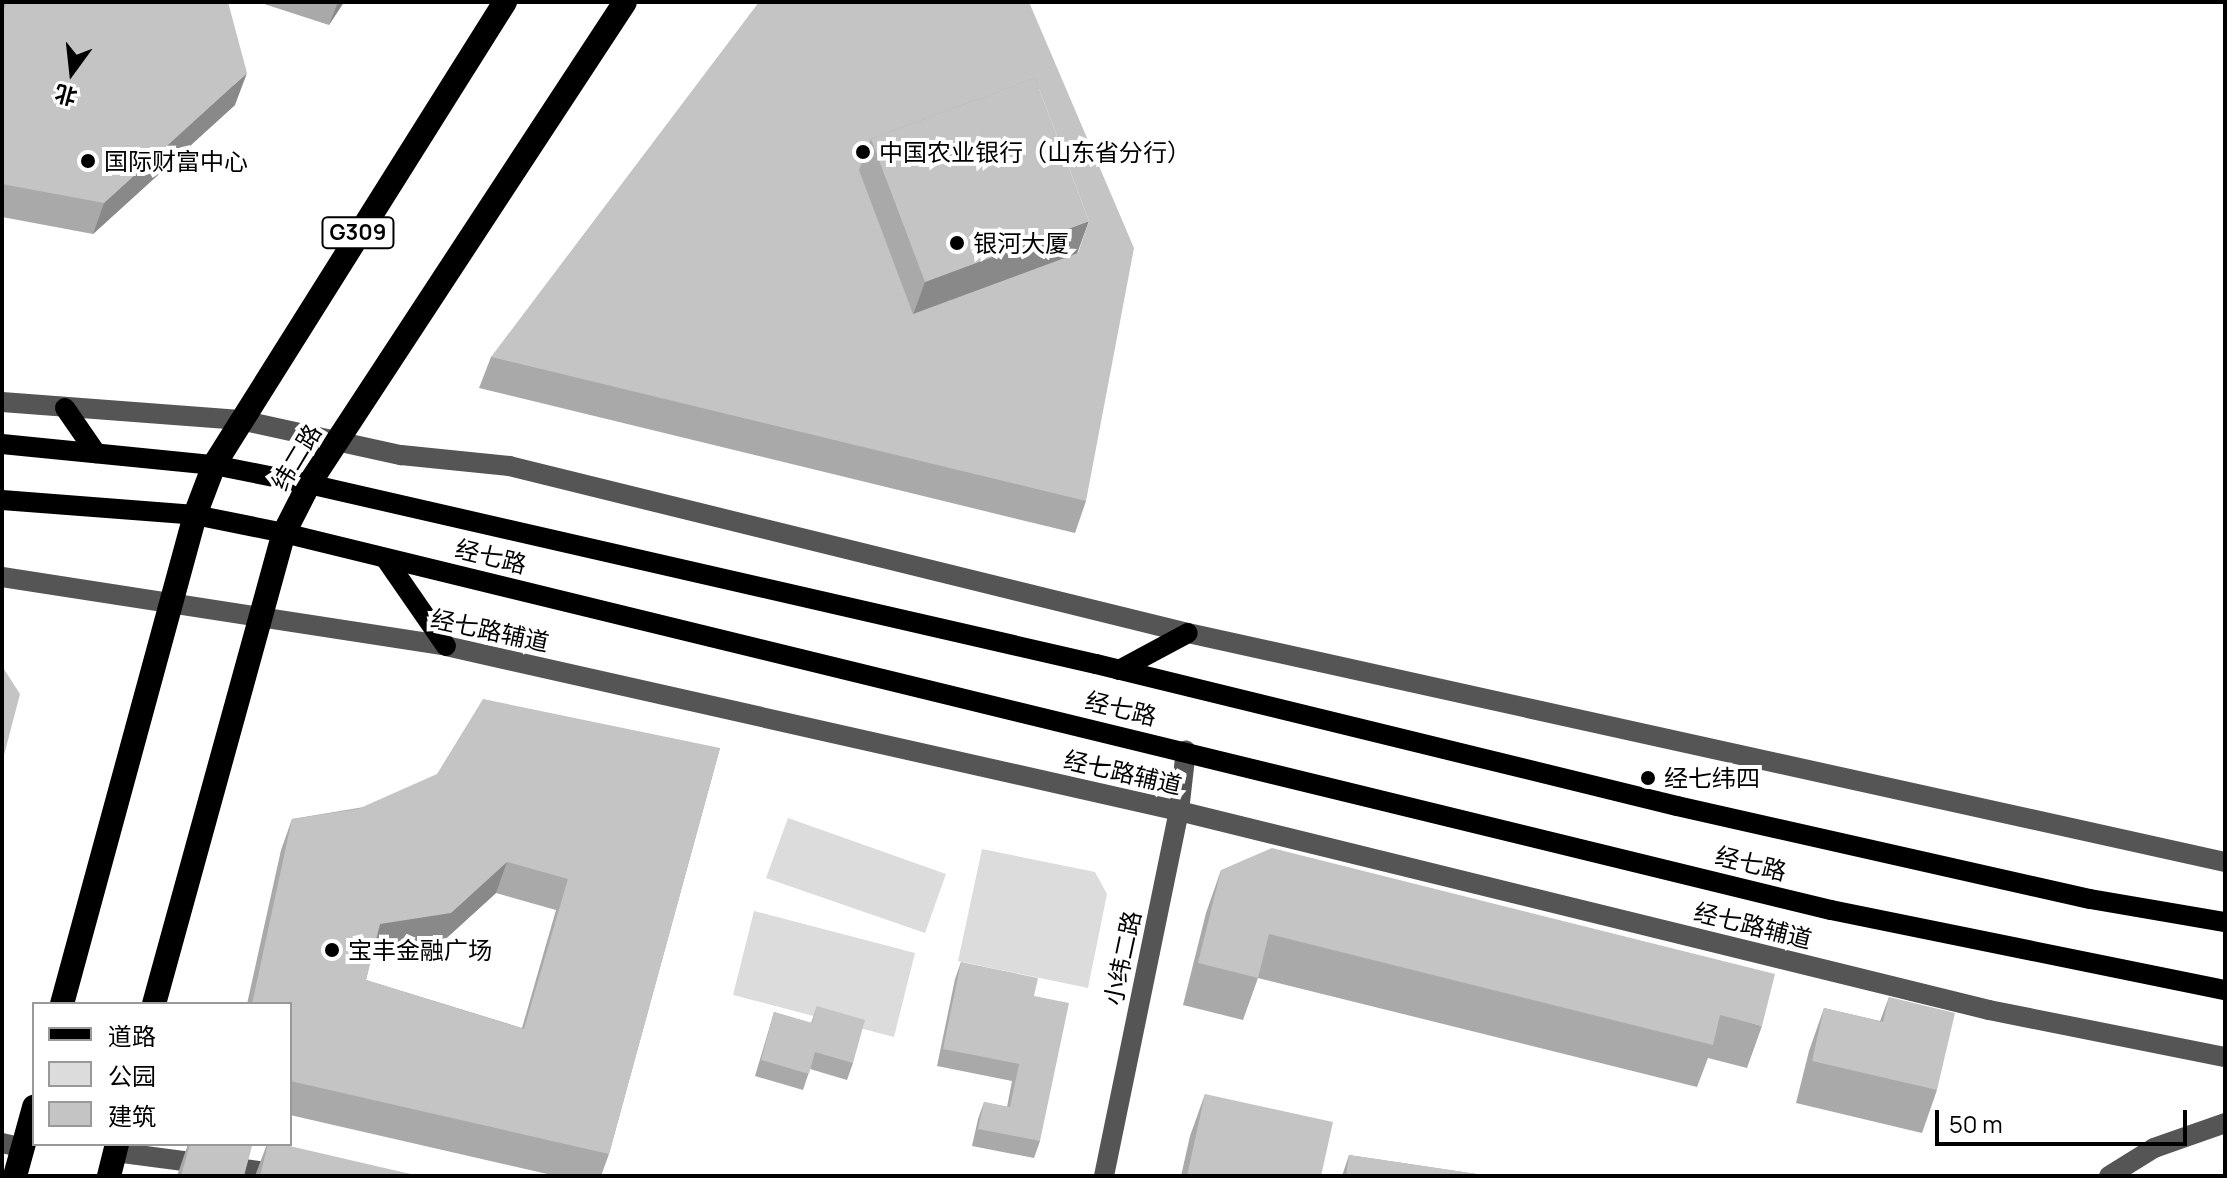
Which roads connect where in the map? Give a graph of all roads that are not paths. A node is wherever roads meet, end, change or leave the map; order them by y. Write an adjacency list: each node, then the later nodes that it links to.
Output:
1 (505, 2): 5 (highway, G309)
2 (625, 2): 6 (highway, 纬二路)
3 (2, 402): 4 (street)
4 (65, 408): 5 (street); 8 (main road)
5 (240, 420): 6 (street); 9 (highway, G309)
6 (337, 441): 10 (highway, 纬二路); 18 (street)
7 (2, 444): 8 (main road, 经七路)
8 (96, 453): 9 (main road, 经七路)
9 (214, 465): 10 (main road, 经七路); 12 (highway, G309)
10 (309, 484): 13 (highway, 纬二路); 20 (main road, 经七路)
11 (2, 500): 12 (main road, 经七路)
12 (195, 515): 13 (main road, 经七路); 16 (highway, G309)
13 (284, 533): 14 (main road, 经七路); 17 (highway, 纬二路)
14 (385, 558): 19 (main road); 21 (main road, 经七路)
15 (2, 577): 16 (street, 经七路辅道)
16 (171, 602): 17 (street, 经七路辅道); 26 (highway, G309)
17 (261, 619): 19 (street, 经七路辅道); 27 (highway, 纬二路)
18 (1188, 633): 20 (main road); 23 (street)
19 (446, 646): 22 (street, 经七路辅道)
20 (1119, 670): 24 (main road, 经七路)
21 (1186, 750): 22 (street, 小纬二路); 25 (main road, 经七路)
22 (1179, 811): 28 (street, 经七路辅道); 36 (street, 小纬二路)
23 (2225, 862)
24 (2225, 922)
25 (2225, 990)
26 (63, 1002)
27 (155, 1002)
28 (2225, 1057)
29 (32, 1111): 31 (highway)
30 (2225, 1123): 37 (street)
31 (12, 1146): 33 (highway)
32 (116, 1148): 34 (highway); 35 (street)
33 (15, 1176)
34 (109, 1176)
35 (298, 1176)
36 (1104, 1176)
37 (2109, 1176)

